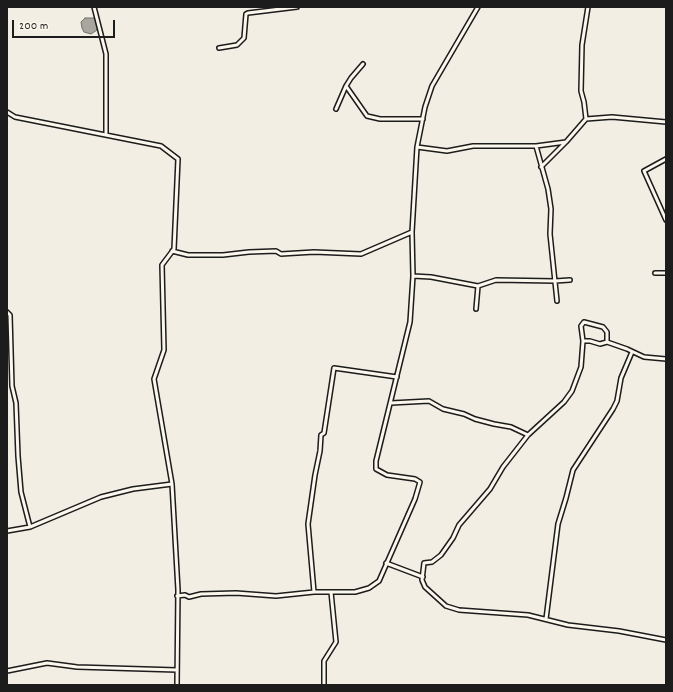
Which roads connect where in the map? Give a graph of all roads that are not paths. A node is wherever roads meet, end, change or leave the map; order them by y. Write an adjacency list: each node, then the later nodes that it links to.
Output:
1 (94, 7): 13 (street)
2 (297, 7): 5 (street)
3 (478, 7): 11 (street)
4 (588, 7): 10 (street)
5 (219, 48)
6 (363, 64): 7 (street)
7 (346, 86): 8 (street); 11 (street)
8 (336, 109)
9 (7, 112): 13 (street)
10 (586, 119): 12 (street); 14 (street)
11 (423, 120): 16 (street)
12 (666, 122)
13 (106, 135): 21 (street)
14 (566, 142): 15 (street); 18 (street)
15 (536, 146): 16 (street); 18 (street)
16 (417, 147): 20 (street)
17 (666, 159): 19 (street)
18 (541, 168): 26 (street)
19 (666, 220)
20 (412, 232): 21 (street); 24 (street)
21 (172, 251): 39 (street)
22 (655, 273): 23 (street)
23 (666, 273)
24 (413, 276): 27 (street); 36 (street)
25 (570, 280): 26 (street)
26 (555, 281): 27 (street); 28 (street)
27 (478, 286): 29 (street)
28 (557, 301)
29 (476, 309)
30 (7, 312): 31 (street)
31 (9, 338): 40 (street)
32 (583, 341): 33 (street); 33 (street); 38 (street)
33 (607, 342): 34 (street)
34 (632, 352): 35 (street); 47 (street)
35 (666, 359)
36 (397, 377): 37 (street); 44 (street)
37 (391, 403): 38 (street); 42 (street)
38 (528, 435): 43 (street)
39 (172, 484): 40 (street); 46 (street)
40 (30, 528): 41 (street)
41 (7, 531)
42 (386, 563): 43 (street); 45 (street)
43 (423, 577): 47 (street)
44 (314, 592): 45 (street); 46 (street)
45 (332, 592): 52 (street)
46 (178, 596): 49 (street)
47 (546, 619): 48 (street)
48 (666, 640)
49 (177, 670): 50 (street); 51 (street)
50 (7, 671)
51 (177, 685)
52 (324, 685)

